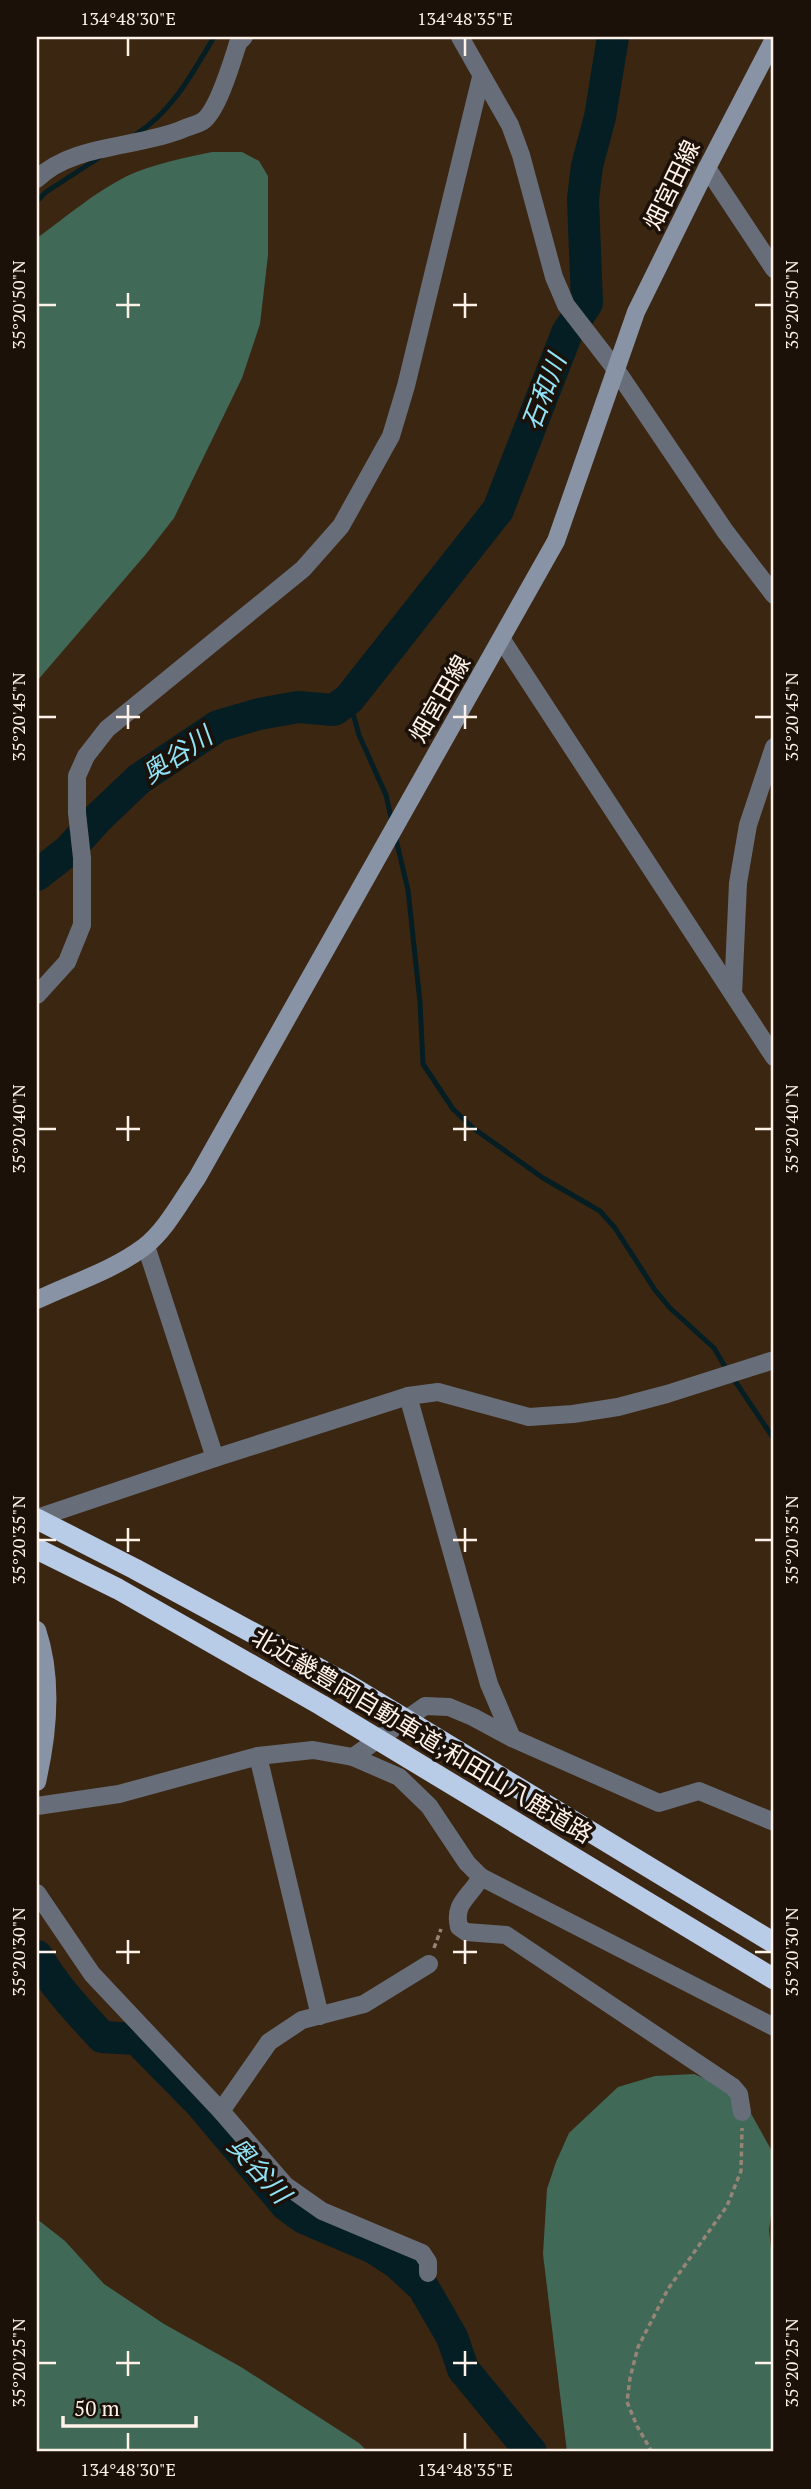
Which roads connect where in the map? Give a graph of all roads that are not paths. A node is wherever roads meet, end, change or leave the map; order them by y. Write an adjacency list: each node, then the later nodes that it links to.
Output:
1 (244, 37): 6 (street)
2 (460, 37): 4 (street)
3 (774, 38): 5 (main road, 畑宮田線)
4 (481, 77): 8 (street); 13 (street)
5 (707, 168): 7 (street); 8 (main road, 畑宮田線)
6 (37, 179)
7 (774, 269)
8 (617, 372): 9 (street); 10 (main road, 畑宮田線)
9 (774, 595)
10 (502, 640): 12 (street); 15 (main road, 畑宮田線)
11 (774, 747): 12 (street)
12 (733, 993): 14 (street)
13 (37, 995)
14 (774, 1057)
15 (146, 1246): 16 (main road, 畑宮田線); 19 (street)
16 (37, 1300)
17 (774, 1360): 18 (street)
18 (408, 1396): 19 (street); 23 (street)
19 (215, 1458): 20 (street)
20 (37, 1519): 31 (highway, 北近畿豊岡自動車道;和田山八鹿道路, bridge)
21 (37, 1549): 33 (highway, 北近畿豊岡自動車道;和田山八鹿道路, bridge)
22 (37, 1630): 26 (main road)
23 (512, 1738): 25 (street); 28 (street)
24 (258, 1756): 25 (street); 27 (street); 34 (street)
25 (354, 1757): 29 (street)
26 (37, 1783)
27 (37, 1807)
28 (774, 1822)
29 (481, 1877): 35 (street); 37 (street)
30 (37, 1893): 36 (street)
31 (774, 1944)
32 (429, 1964): 34 (street)
33 (774, 1979)
34 (320, 2016): 36 (street)
35 (774, 2027)
36 (221, 2111): 38 (street)
37 (742, 2112)
38 (428, 2273)

